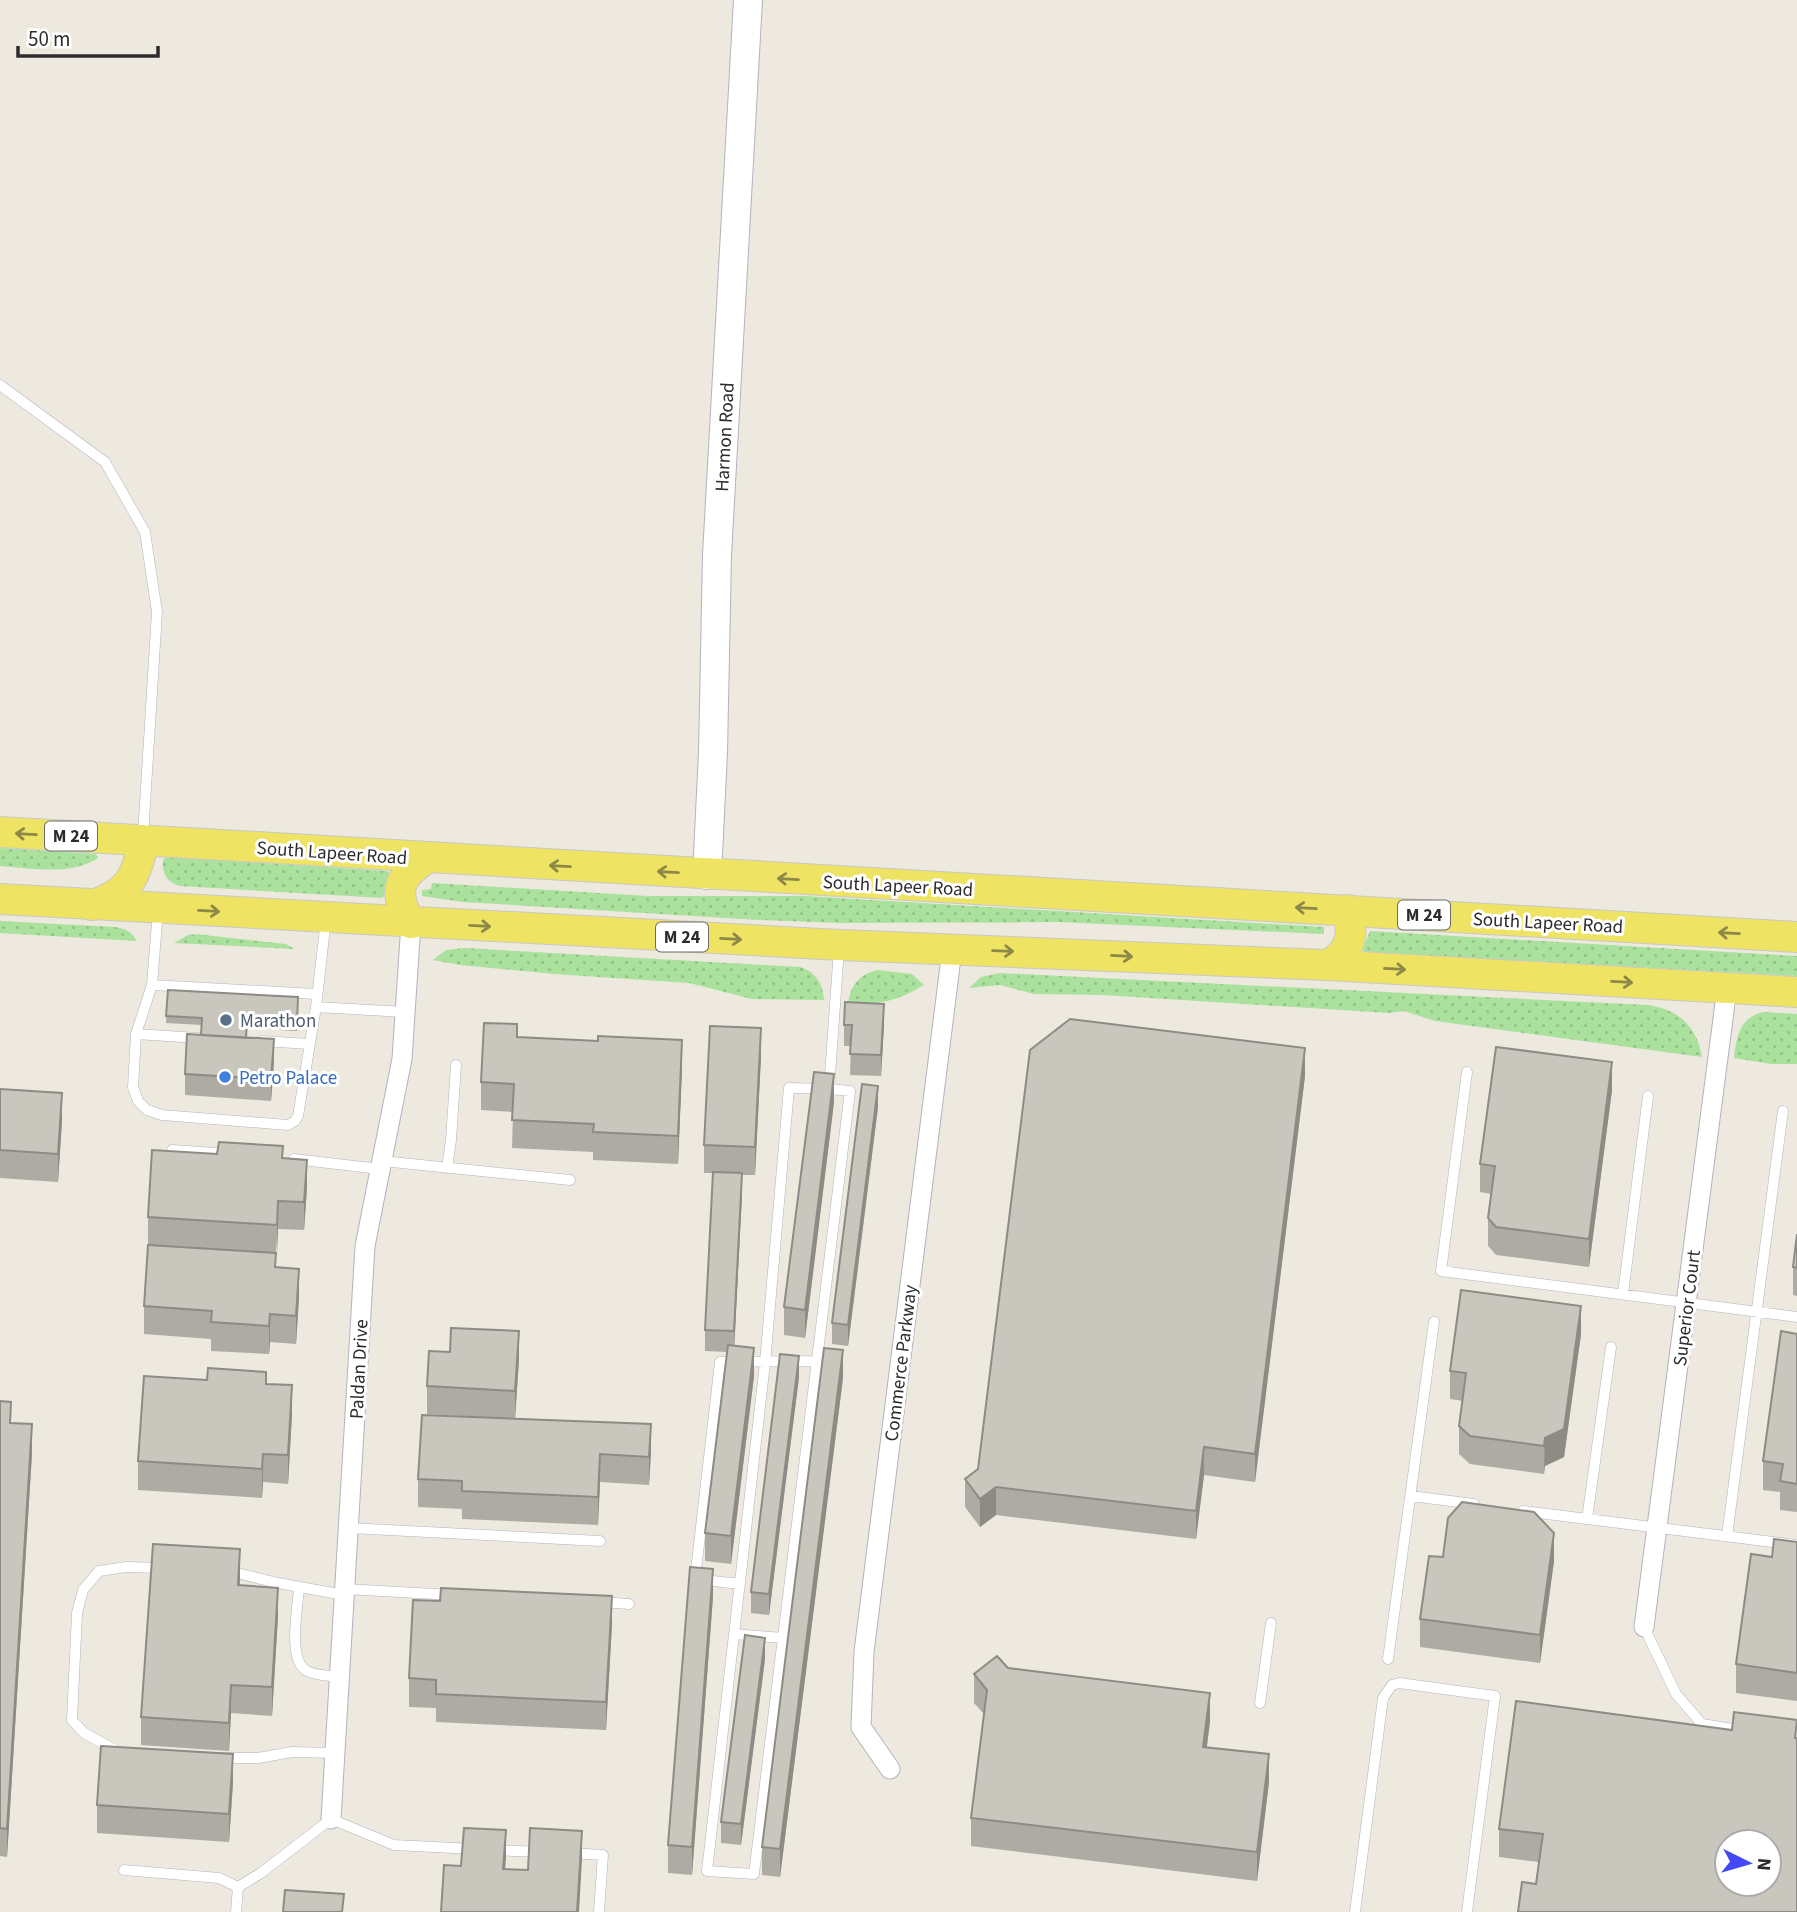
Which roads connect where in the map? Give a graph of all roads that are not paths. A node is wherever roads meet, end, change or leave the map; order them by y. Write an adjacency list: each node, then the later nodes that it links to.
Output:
1 (748, 0): 6 (street, Harmon Road)
2 (0, 384): 4 (lane)
3 (0, 832): 4 (main road, South Lapeer Road / M 24, one-way to 3)
4 (143, 840): 5 (main road, South Lapeer Road / M 24); 8 (main road)
5 (428, 858): 6 (main road, South Lapeer Road / M 24, one-way to 5); 12 (main road)
6 (707, 874): 10 (main road, South Lapeer Road / M 24, one-way to 6)
7 (0, 899): 8 (main road, M 24)
8 (92, 905): 9 (main road, M 24)
9 (158, 909): 11 (main road, M 24, one-way to 11); 17 (lane)
10 (1348, 910): 13 (main road, South Lapeer Road / M 24, one-way to 10); 16 (main road)
11 (326, 918): 12 (main road, M 24); 20 (lane)
12 (411, 923): 14 (main road, M 24, one-way to 14); 22 (street, Paldan Drive)
13 (1797, 937)
14 (839, 945): 15 (main road, M 24); 29 (lane)
15 (952, 950): 16 (main road, M 24, one-way to 16); 74 (street, Commerce Parkway)
16 (1327, 965): 18 (main road, M 24, one-way to 18)
17 (152, 985): 20 (lane); 23 (lane)
18 (1727, 988): 19 (main road, M 24); 39 (street, Superior Court)
19 (1797, 992)
20 (316, 994): 21 (lane)
21 (316, 1007): 22 (lane); 26 (lane)
22 (405, 1012): 35 (street, Paldan Drive)
23 (136, 1034): 24 (lane); 26 (lane)
24 (213, 1039)
25 (246, 1040): 26 (lane)
26 (310, 1044)
27 (456, 1065): 36 (lane)
28 (1467, 1072): 38 (lane)
29 (829, 1089): 44 (lane); 45 (lane)
30 (1648, 1096): 38 (lane)
31 (1783, 1111): 40 (lane)
32 (172, 1150): 33 (lane)
33 (238, 1155)
34 (278, 1158): 35 (lane)
35 (381, 1165): 36 (lane); 50 (street, Paldan Drive)
36 (447, 1168): 37 (lane)
37 (570, 1180)
38 (1623, 1294): 39 (lane)
39 (1687, 1302): 40 (lane); 51 (street, Superior Court)
40 (1756, 1312): 41 (lane); 52 (lane)
41 (1797, 1317)
42 (1434, 1322): 46 (lane)
43 (1611, 1347): 49 (lane)
44 (817, 1361): 45 (lane); 66 (lane)
45 (765, 1363): 57 (lane); 57 (lane)
46 (1411, 1496): 47 (lane); 67 (lane)
47 (1479, 1505)
48 (1506, 1508): 49 (lane)
49 (1587, 1519): 51 (lane)
50 (349, 1528): 53 (lane); 59 (street, Paldan Drive)
51 (1658, 1528): 52 (lane); 64 (street, Superior Court)
52 (1727, 1536): 54 (lane)
53 (600, 1541)
54 (1797, 1545)
55 (178, 1569): 72 (lane)
56 (217, 1570): 58 (lane)
57 (740, 1584): 65 (lane)
58 (299, 1587): 59 (lane); 68 (lane)
59 (344, 1592): 60 (lane); 68 (street, Paldan Drive)
60 (466, 1595)
61 (588, 1601): 62 (lane)
62 (629, 1604)
63 (1271, 1623): 69 (lane)
64 (1644, 1628): 70 (lane)
65 (734, 1634): 66 (lane); 66 (lane)
66 (783, 1638)
67 (1388, 1659)
68 (339, 1677): 71 (street, Paldan Drive)
69 (1260, 1703)
70 (1756, 1732)
71 (335, 1752): 73 (lane); 75 (street, Paldan Drive)
72 (130, 1754)
73 (206, 1758)
74 (890, 1769)
75 (331, 1819): 76 (lane); 79 (lane)
76 (547, 1852)
77 (561, 1853): 81 (lane)
78 (124, 1870): 79 (lane)
79 (238, 1887): 80 (lane)
80 (236, 1912)
81 (599, 1912)
82 (1355, 1912): 83 (lane)
83 (1467, 1912)

